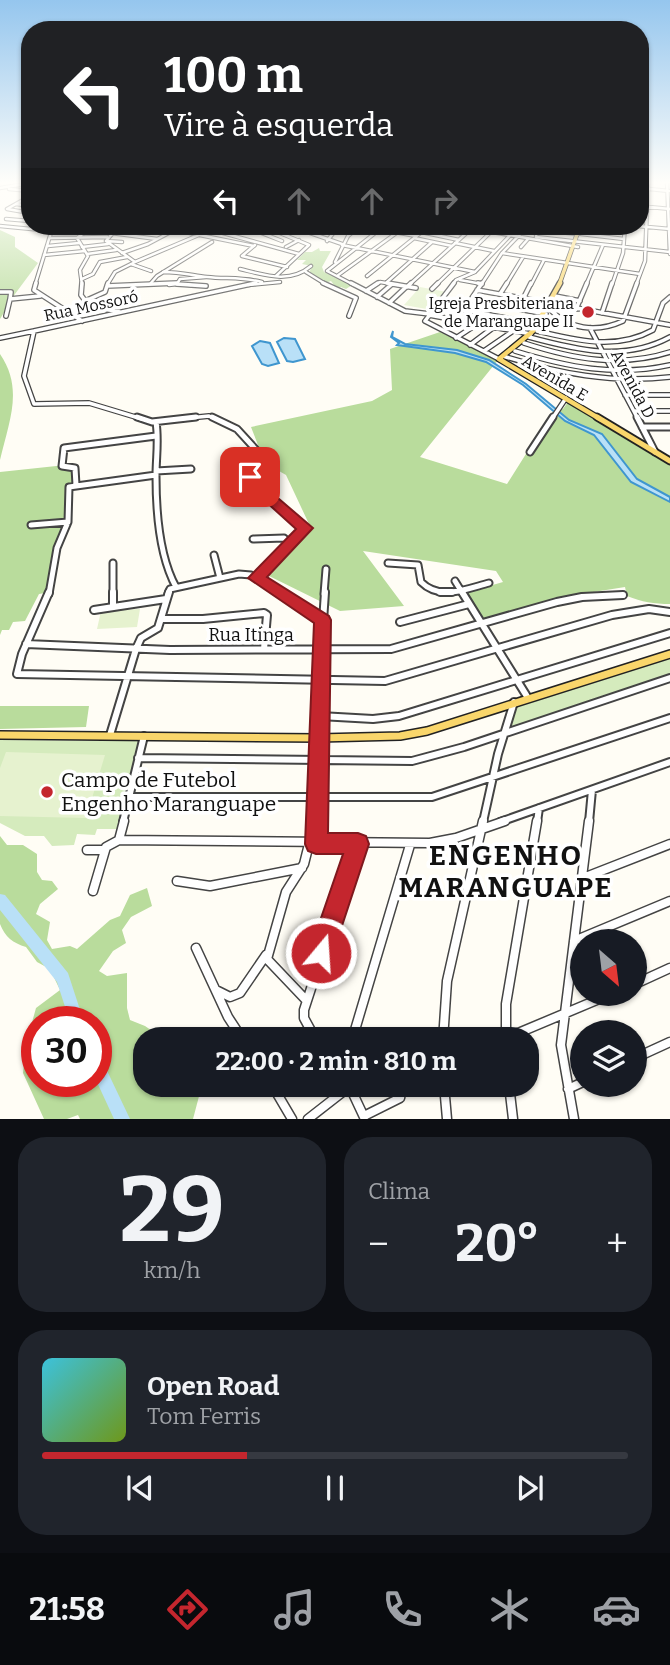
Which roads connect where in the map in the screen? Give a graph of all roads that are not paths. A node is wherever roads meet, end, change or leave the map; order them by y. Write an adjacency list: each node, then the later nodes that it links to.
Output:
1 (52, 235): 29 (street)
2 (110, 235): 34 (street)
3 (131, 235): 30 (street)
4 (165, 235): 30 (street)
5 (199, 235): 68 (street)
6 (206, 235): 28 (street)
7 (220, 235): 28 (street)
8 (231, 235): 40 (street)
9 (268, 235): 35 (street)
10 (286, 235): 33 (street)
11 (313, 235): 36 (street)
12 (332, 235): 36 (street)
13 (353, 235): 44 (street)
14 (371, 235): 49 (street)
15 (394, 235): 56 (street)
16 (417, 235): 38 (street); 41 (street); 63 (street)
17 (464, 235): 41 (street)
18 (488, 235): 50 (street)
19 (510, 235): 26 (street); 57 (street)
20 (535, 235): 45 (street)
21 (580, 235): 45 (main road)
22 (589, 235): 32 (street)
23 (625, 235): 32 (street)
24 (646, 235): 54 (street)
25 (78, 236): 29 (street); 34 (street); 53 (street)
26 (517, 236): 31 (street); 60 (street)
27 (669, 236): 43 (street)
28 (217, 237): 47 (street)
29 (51, 238): 46 (street)
30 (157, 239): 59 (street)
31 (528, 239): 45 (street); 51 (street)
32 (624, 239): 52 (street)
33 (299, 240): 48 (street); 61 (street)
34 (107, 241): 39 (street); 53 (street); 55 (street)
35 (282, 241)
36 (327, 241): 44 (street)
37 (212, 242): 79 (street)
38 (432, 242): 41 (street); 66 (street)
39 (122, 243)
40 (261, 243): 47 (street); 61 (street)
41 (455, 243): 50 (street); 70 (street)
42 (603, 244): 45 (street); 52 (street); 75 (street)
43 (669, 244): 58 (street)
44 (342, 245): 49 (street); 69 (street)
45 (577, 245): 71 (main road)
46 (48, 246): 53 (street); 62 (street)
47 (254, 246): 73 (street)
48 (286, 247)
49 (355, 247): 56 (street); 69 (street)
50 (475, 247): 57 (street); 74 (street)
51 (521, 247)
52 (625, 247): 54 (street); 78 (street)
53 (83, 249): 55 (street); 62 (street); 87 (street)
54 (646, 249): 58 (street); 82 (street)
55 (116, 250): 59 (street)
56 (373, 251): 63 (street); 84 (street)
57 (494, 251): 81 (street)
58 (670, 252)
59 (122, 253): 64 (street)
60 (502, 253): 65 (street); 93 (street)
61 (299, 254): 73 (street)
62 (44, 255): 104 (street)
63 (393, 255): 66 (street); 85 (street)
64 (127, 257): 68 (street); 87 (street)
65 (523, 257): 67 (street); 103 (street)
66 (413, 259): 70 (street); 91 (street)
67 (544, 260): 71 (street); 109 (street)
68 (133, 262): 77 (street); 95 (street)
69 (335, 263): 84 (street)
70 (432, 263): 74 (street); 97 (street)
71 (569, 264): 75 (street); 105 (main road); 115 (main road)
72 (311, 266): 80 (street)
73 (287, 267): 83 (street)
74 (454, 267): 81 (street); 99 (street)
75 (594, 267): 78 (street); 112 (street)
76 (240, 269): 83 (street)
77 (151, 271)
78 (617, 271): 82 (street); 120 (street)
79 (163, 272): 86 (street); 94 (street)
80 (306, 272): 83 (street); 124 (street)
81 (475, 272): 88 (street)
82 (640, 274): 125 (street)
83 (276, 276)
84 (337, 276): 101 (street)
85 (367, 276)
86 (206, 277): 89 (street); 92 (street)
87 (82, 279): 111 (street)
88 (457, 279): 93 (street); 114 (street)
89 (262, 282): 90 (street, Rua Mossoró); 119 (street, Rua Mossoró)
90 (280, 282)
91 (389, 283): 97 (street); 101 (street); 106 (street)
92 (177, 284): 94 (street); 96 (street)
93 (482, 284): 100 (street)
94 (150, 285): 95 (street)
95 (107, 286): 111 (street)
96 (206, 286)
97 (407, 287): 98 (street); 113 (street)
98 (416, 289)
99 (432, 289)
100 (477, 290): 103 (street); 110 (street)
101 (366, 291): 106 (street)
102 (0, 292): 108 (street)
103 (500, 295): 109 (street)
104 (40, 296): 108 (street); 127 (street)
105 (555, 296): 112 (street); 115 (main road)
106 (377, 297): 113 (street)
107 (670, 297): 128 (street)
108 (10, 299): 123 (street)
109 (523, 299): 115 (street)
110 (470, 300): 118 (street); 122 (street)
111 (85, 301): 116 (street)
112 (580, 301): 117 (street)
113 (389, 303): 121 (street)
114 (437, 305): 118 (street); 121 (street)
115 (549, 305): 117 (street); 122 (main road); 133 (street)
116 (89, 306): 119 (street); 126 (street)
117 (576, 309): 120 (street)
118 (464, 310): 129 (street)
119 (122, 313): 126 (street, Rua Mossoró)
120 (601, 313): 125 (street)
121 (430, 314): 132 (street); 139 (street, Avenida E)
122 (545, 314): 129 (main road); 136 (main road)
123 (6, 316)
124 (349, 316)
125 (626, 317): 128 (street); 133 (street)
126 (89, 319): 127 (street, Rua Mossoró)
127 (82, 321): 134 (street, Rua Mossoró)
128 (657, 323): 130 (street); 140 (street)
129 (538, 324): 136 (main road)
130 (670, 325)
131 (474, 326): 139 (street)
132 (494, 327): 135 (street); 142 (street)
133 (590, 328): 140 (street, Avenida D)
134 (34, 331): 138 (street); 158 (street, Rua Mossoró)
135 (513, 331): 136 (street); 144 (street)
136 (533, 335): 140 (street); 141 (main road); 145 (street); 147 (main road)
137 (670, 337): 145 (street)
138 (0, 338)
139 (456, 338): 142 (street, Avenida E)
140 (597, 342): 145 (street, Avenida D)
141 (524, 343): 143 (main road); 148 (street)
142 (470, 345): 144 (street, Avenida E)
143 (515, 351): 147 (main road); 150 (street)
144 (484, 352): 147 (street, Avenida E)
145 (602, 352): 148 (street, Avenida D)
146 (670, 352): 148 (street)
147 (502, 358): 152 (street); 155 (main road, Avenida E)
148 (607, 361): 150 (street, Avenida D)
149 (670, 365): 150 (street)
150 (612, 370): 152 (street, Avenida D)
151 (670, 378): 152 (street)
152 (617, 380): 153 (street, Avenida D)
153 (625, 395): 154 (street); 156 (street, Avenida D)
154 (670, 395)
155 (566, 398): 162 (street); 163 (main road, Avenida E)
156 (634, 411): 157 (street); 159 (street, Avenida D)
157 (670, 411)
158 (156, 422): 161 (street); 171 (street, Rua Mossoró)
159 (642, 428): 160 (street); 163 (street, Avenida D)
160 (669, 428)
161 (156, 436): 166 (street); 167 (street)
162 (530, 452)
163 (655, 452): 164 (main road, Avenida E)
164 (670, 461)
165 (191, 469): 166 (street)
166 (156, 473): 167 (street); 180 (street)
167 (76, 485): 168 (street)
168 (68, 522): 169 (street); 193 (street)
169 (31, 525)
170 (253, 539): 171 (street)
171 (284, 552): 177 (street, Rua Mossoró)
172 (214, 555): 176 (street)
173 (388, 563): 181 (street)
174 (113, 564): 185 (street)
175 (326, 569): 189 (street)
176 (220, 578): 177 (street); 180 (street)
177 (256, 578): 189 (street)
178 (455, 581): 181 (street)
179 (489, 583): 181 (street)
180 (176, 587): 183 (street)
181 (461, 591): 184 (street)
182 (623, 595): 191 (street, Rua Itinga)
183 (166, 596): 185 (street); 188 (street)
184 (468, 604): 190 (street); 191 (street)
185 (113, 606): 186 (street)
186 (94, 610)
187 (670, 612): 197 (street)
188 (162, 619): 194 (street); 195 (street)
189 (323, 620): 196 (street)
190 (400, 622)
191 (481, 624): 196 (street, Rua Itinga); 197 (street)
192 (670, 633): 201 (street)
193 (26, 644): 194 (street, Rua Itinga); 199 (street)
194 (136, 649): 195 (street, Rua Itinga); 199 (street)
195 (264, 649): 196 (street, Rua Itinga)
196 (321, 649): 202 (street)
197 (497, 650): 201 (street); 202 (street)
198 (670, 654): 203 (main road)
199 (127, 677): 202 (street); 209 (street)
200 (670, 678): 207 (street)
201 (516, 679): 203 (street); 205 (street)
202 (319, 680): 205 (street)
203 (528, 698): 204 (main road)
204 (514, 702): 207 (street); 211 (main road)
205 (320, 716): 211 (street)
206 (670, 718): 215 (street)
207 (505, 731): 213 (street); 215 (street)
208 (0, 735): 209 (main road)
209 (110, 735): 210 (main road)
210 (144, 736): 211 (main road); 212 (street)
211 (319, 738): 213 (street)
212 (138, 758): 213 (street); 217 (street)
213 (318, 760): 218 (street)
214 (670, 762): 216 (street)
215 (494, 777): 218 (street); 220 (street)
216 (592, 790): 219 (street); 229 (street)
217 (130, 797): 218 (street); 221 (street)
218 (318, 798): 222 (street)
219 (539, 808): 220 (street); 248 (street)
220 (483, 829): 225 (street); 247 (street)
221 (119, 840): 222 (street); 227 (street)
222 (313, 844): 223 (street); 228 (street)
223 (358, 844): 225 (street); 241 (street)
224 (670, 844): 229 (street)
225 (410, 845): 246 (street)
226 (87, 850): 227 (street)
227 (105, 850): 231 (street)
228 (302, 868): 230 (street); 236 (street)
229 (583, 878): 233 (street)
230 (177, 881)
231 (93, 891)
232 (670, 901): 234 (street)
233 (576, 929)
234 (604, 929)
235 (196, 948): 240 (street)
236 (267, 953): 240 (street); 241 (street)
237 (570, 968): 243 (street)
238 (670, 968): 239 (street)
239 (648, 978)
240 (218, 991): 244 (street)
241 (305, 1005): 245 (street)
242 (581, 1006): 243 (street)
243 (563, 1013): 249 (street); 252 (street)
244 (235, 1027)
245 (308, 1027)
246 (356, 1027)
247 (444, 1027)
248 (505, 1027)
249 (532, 1027)
250 (670, 1042): 251 (street)
251 (647, 1053)
252 (568, 1089): 264 (street)
253 (279, 1097): 260 (street)
254 (335, 1097): 261 (street)
255 (354, 1097): 259 (street)
256 (400, 1097): 259 (street)
257 (445, 1097): 262 (street)
258 (510, 1097): 263 (street)
259 (365, 1118)
260 (292, 1119)
261 (308, 1119)
262 (447, 1119)
263 (513, 1119)
264 (574, 1119)

